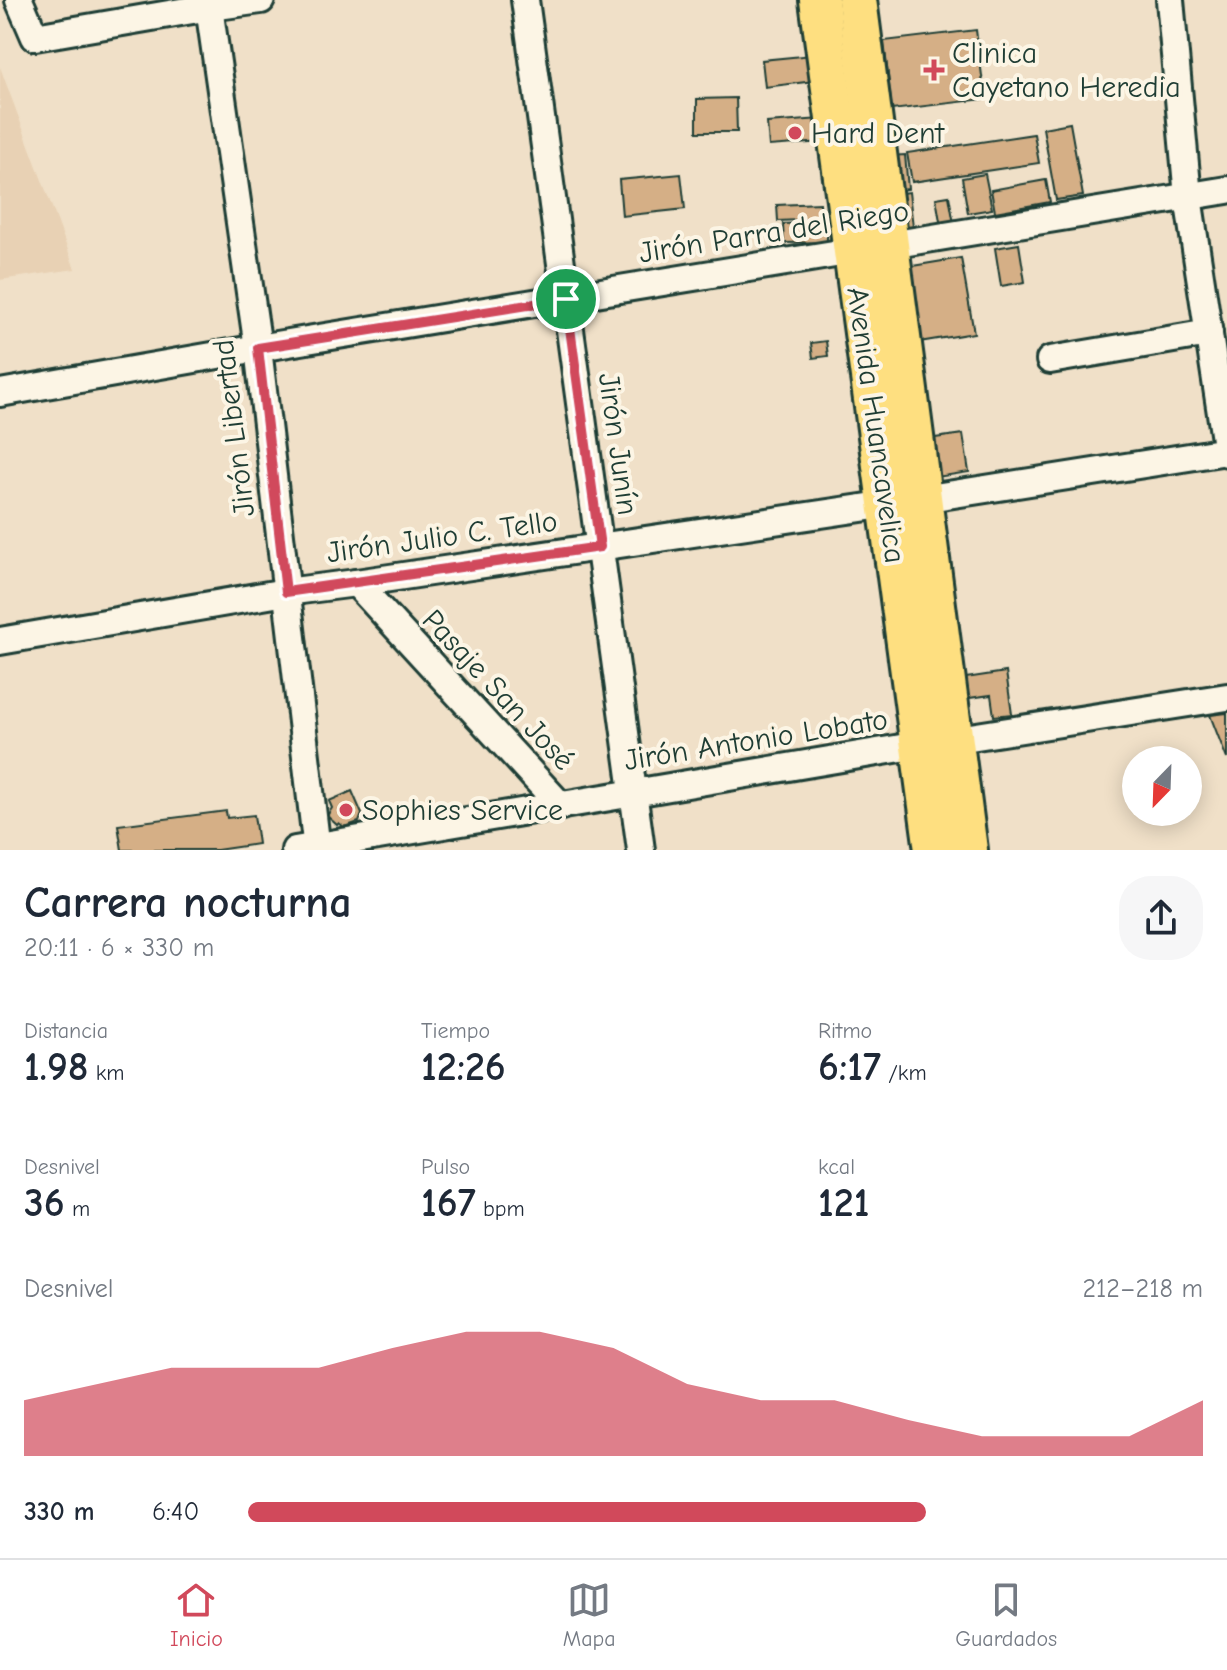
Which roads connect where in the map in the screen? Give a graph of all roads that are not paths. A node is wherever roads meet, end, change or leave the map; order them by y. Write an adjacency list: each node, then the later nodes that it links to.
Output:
1 (19, 0): 7 (street)
2 (261, 0): 7 (street)
3 (525, 0): 11 (street, Jirón Junín)
4 (819, 0): 10 (highway, Avenida Huancavelica)
5 (857, 0): 10 (highway, Avenida Huancavelica)
6 (1170, 0): 9 (street)
7 (209, 3): 13 (street, Jirón Libertad)
8 (1227, 190): 9 (street, Jirón Parra del Riego)
9 (1188, 197): 10 (street, Jirón Parra del Riego); 12 (street)
10 (871, 249): 11 (street, Jirón Parra del Riego); 17 (highway, Avenida Huancavelica)
11 (566, 299): 13 (street, Jirón Parra del Riego); 18 (street, Jirón Junín)
12 (1209, 333): 14 (street); 16 (street)
13 (258, 348): 15 (street, Jirón Parra del Riego); 20 (street, Jirón Libertad)
14 (1050, 360)
15 (0, 393)
16 (1227, 452): 17 (street, Jirón Julio C. Tello)
17 (904, 502): 18 (street, Jirón Julio C. Tello); 23 (highway, Avenida Huancavelica)
18 (600, 547): 19 (street, Jirón Julio C. Tello); 24 (street, Jirón Junín)
19 (356, 583): 20 (street, Jirón Julio C. Tello); 25 (street, Pasaje San José)
20 (286, 592): 21 (street, Jirón Julio C. Tello); 26 (street, Jirón Libertad)
21 (0, 641)
22 (1227, 697): 23 (street, Jirón Antonio Lobato)
23 (936, 743): 24 (street, Jirón Antonio Lobato); 28 (highway, Avenida Huancavelica); 29 (highway, Avenida Huancavelica)
24 (633, 792): 25 (street, Jirón Antonio Lobato); 27 (street, Jirón Junín)
25 (561, 806): 26 (street, Jirón Antonio Lobato)
26 (309, 849)
27 (641, 850)
28 (934, 850)
29 (968, 850)

